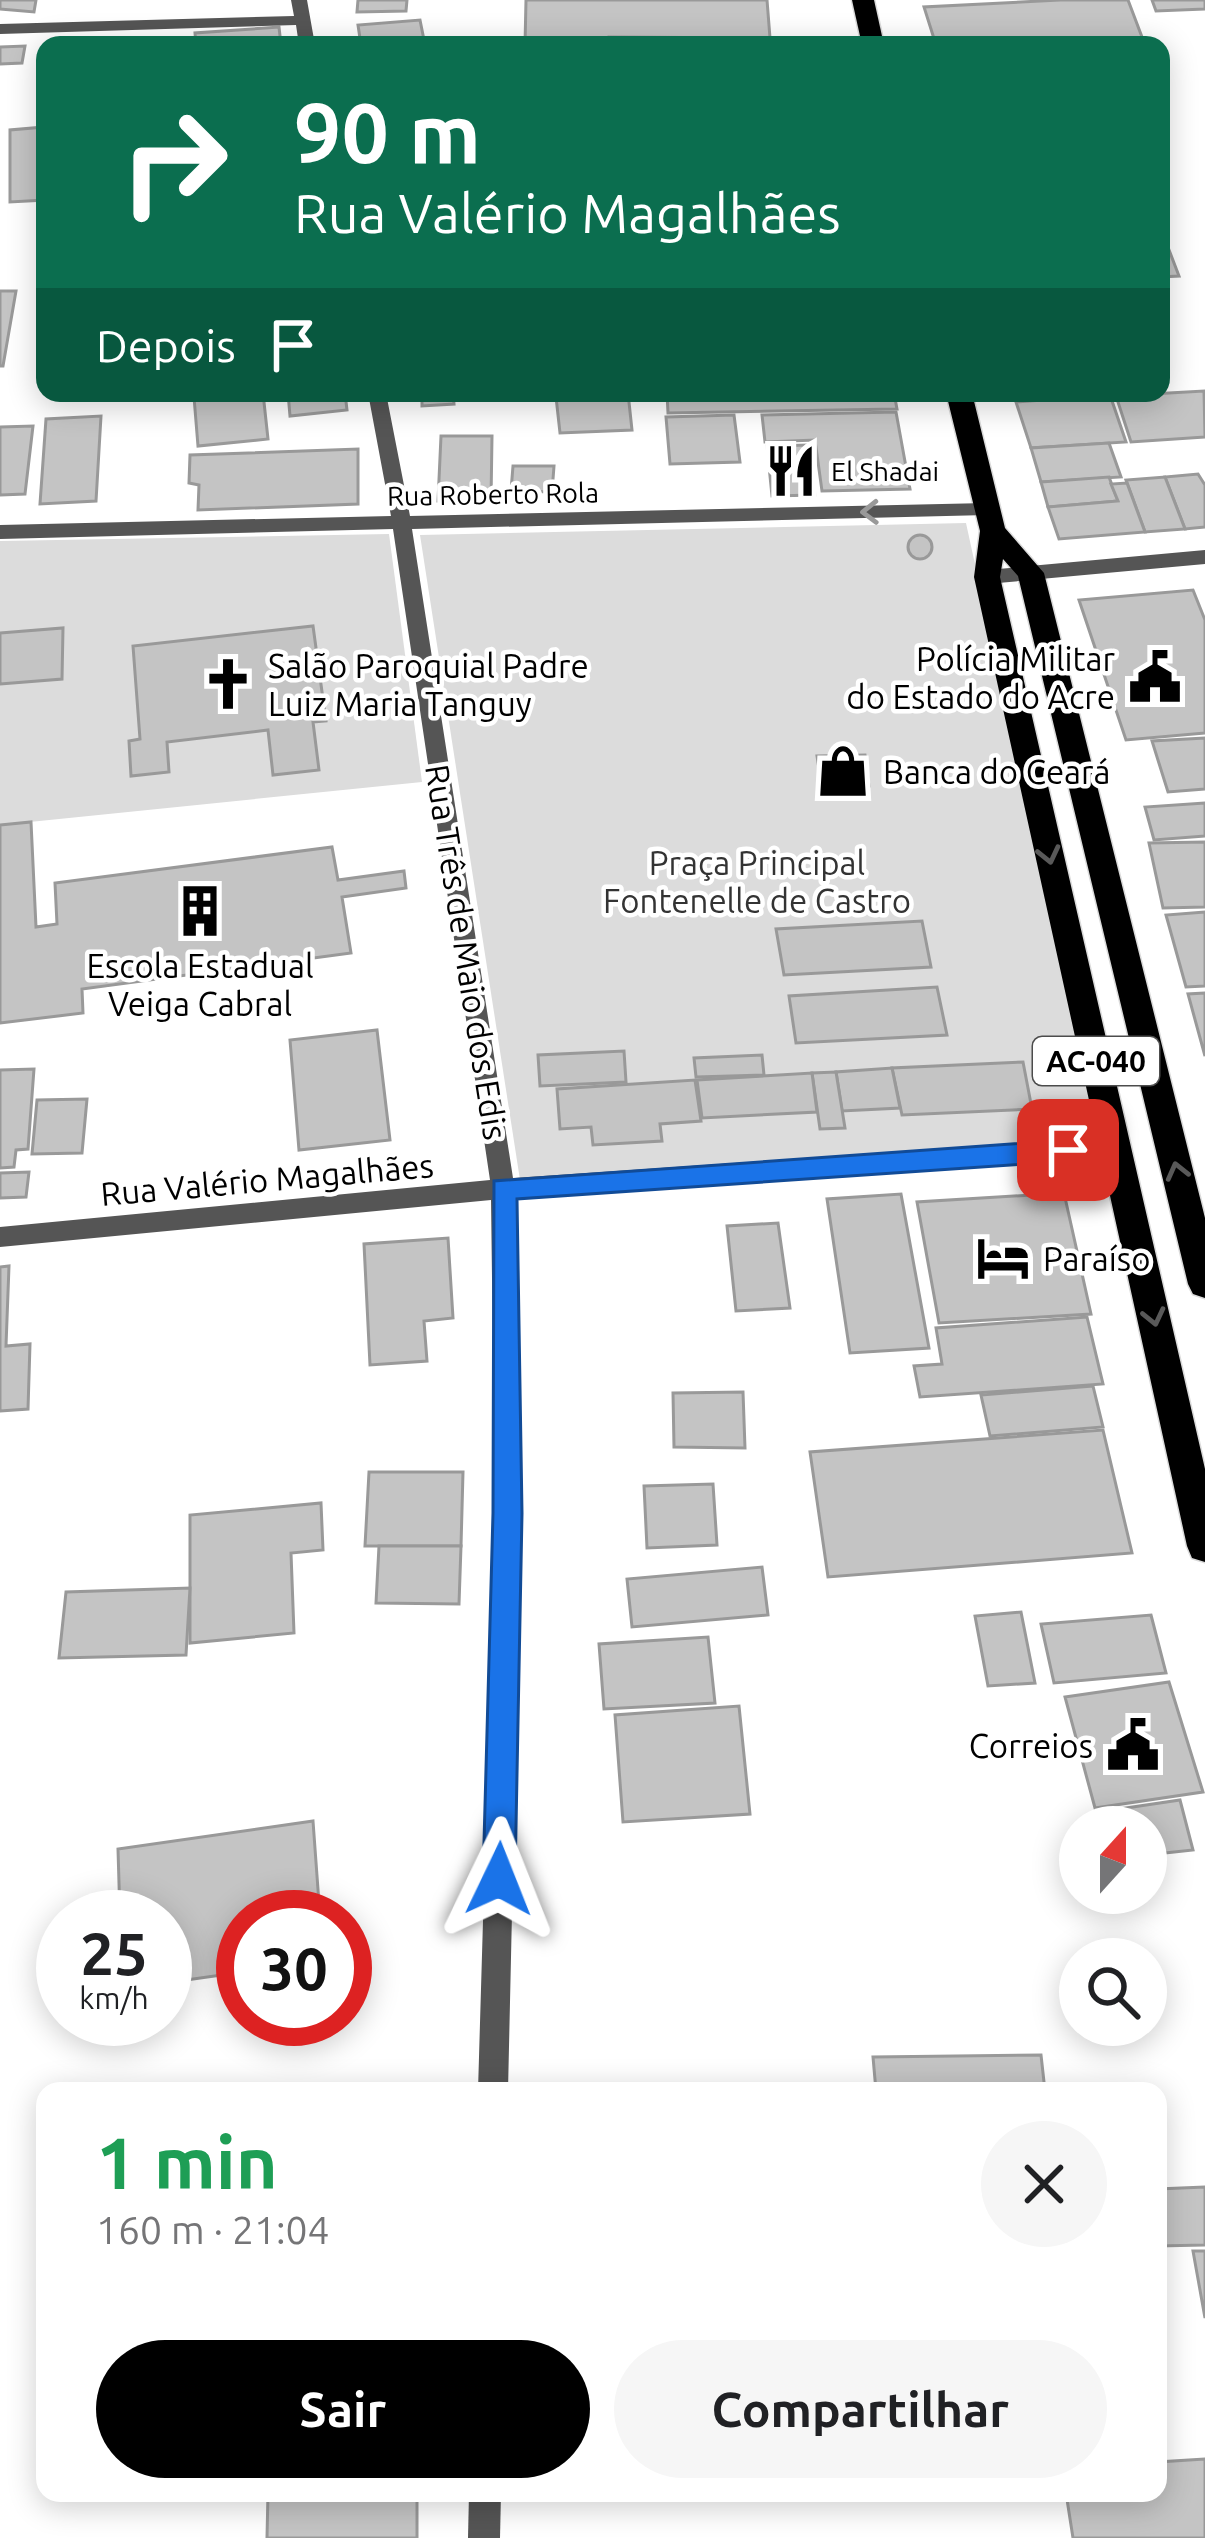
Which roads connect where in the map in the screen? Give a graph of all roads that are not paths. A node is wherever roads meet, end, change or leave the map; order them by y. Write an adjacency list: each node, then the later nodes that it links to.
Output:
1 (299, 0): 3 (street)
2 (863, 0): 6 (highway)
3 (302, 20): 4 (street); 5 (street)
4 (0, 29)
5 (306, 36)
6 (871, 36)
7 (379, 402): 10 (street, Rua Três de Maio dos Edis)
8 (960, 402): 9 (highway, AC-040)
9 (990, 520): 10 (street, Rua Roberto Rola, one-way to 10); 13 (highway, AC-040); 14 (highway, AC-040)
10 (402, 523): 11 (street, Rua Roberto Rola); 16 (street, Rua Três de Maio dos Edis)
11 (0, 532)
12 (1205, 556): 13 (street)
13 (1031, 573): 14 (street); 18 (highway, AC-040, one-way to 13)
14 (987, 577): 15 (highway, AC-040, one-way to 15)
15 (1115, 1148): 16 (street, Rua Valério Magalhães); 19 (highway, AC-040, one-way to 19)
16 (503, 1189): 17 (street, Rua Valério Magalhães); 20 (street, Rua Três de Maio dos Edis)
17 (0, 1238)
18 (1205, 1284)
19 (1205, 1546)
20 (493, 2082)
21 (485, 2502): 22 (street)
22 (484, 2538)

